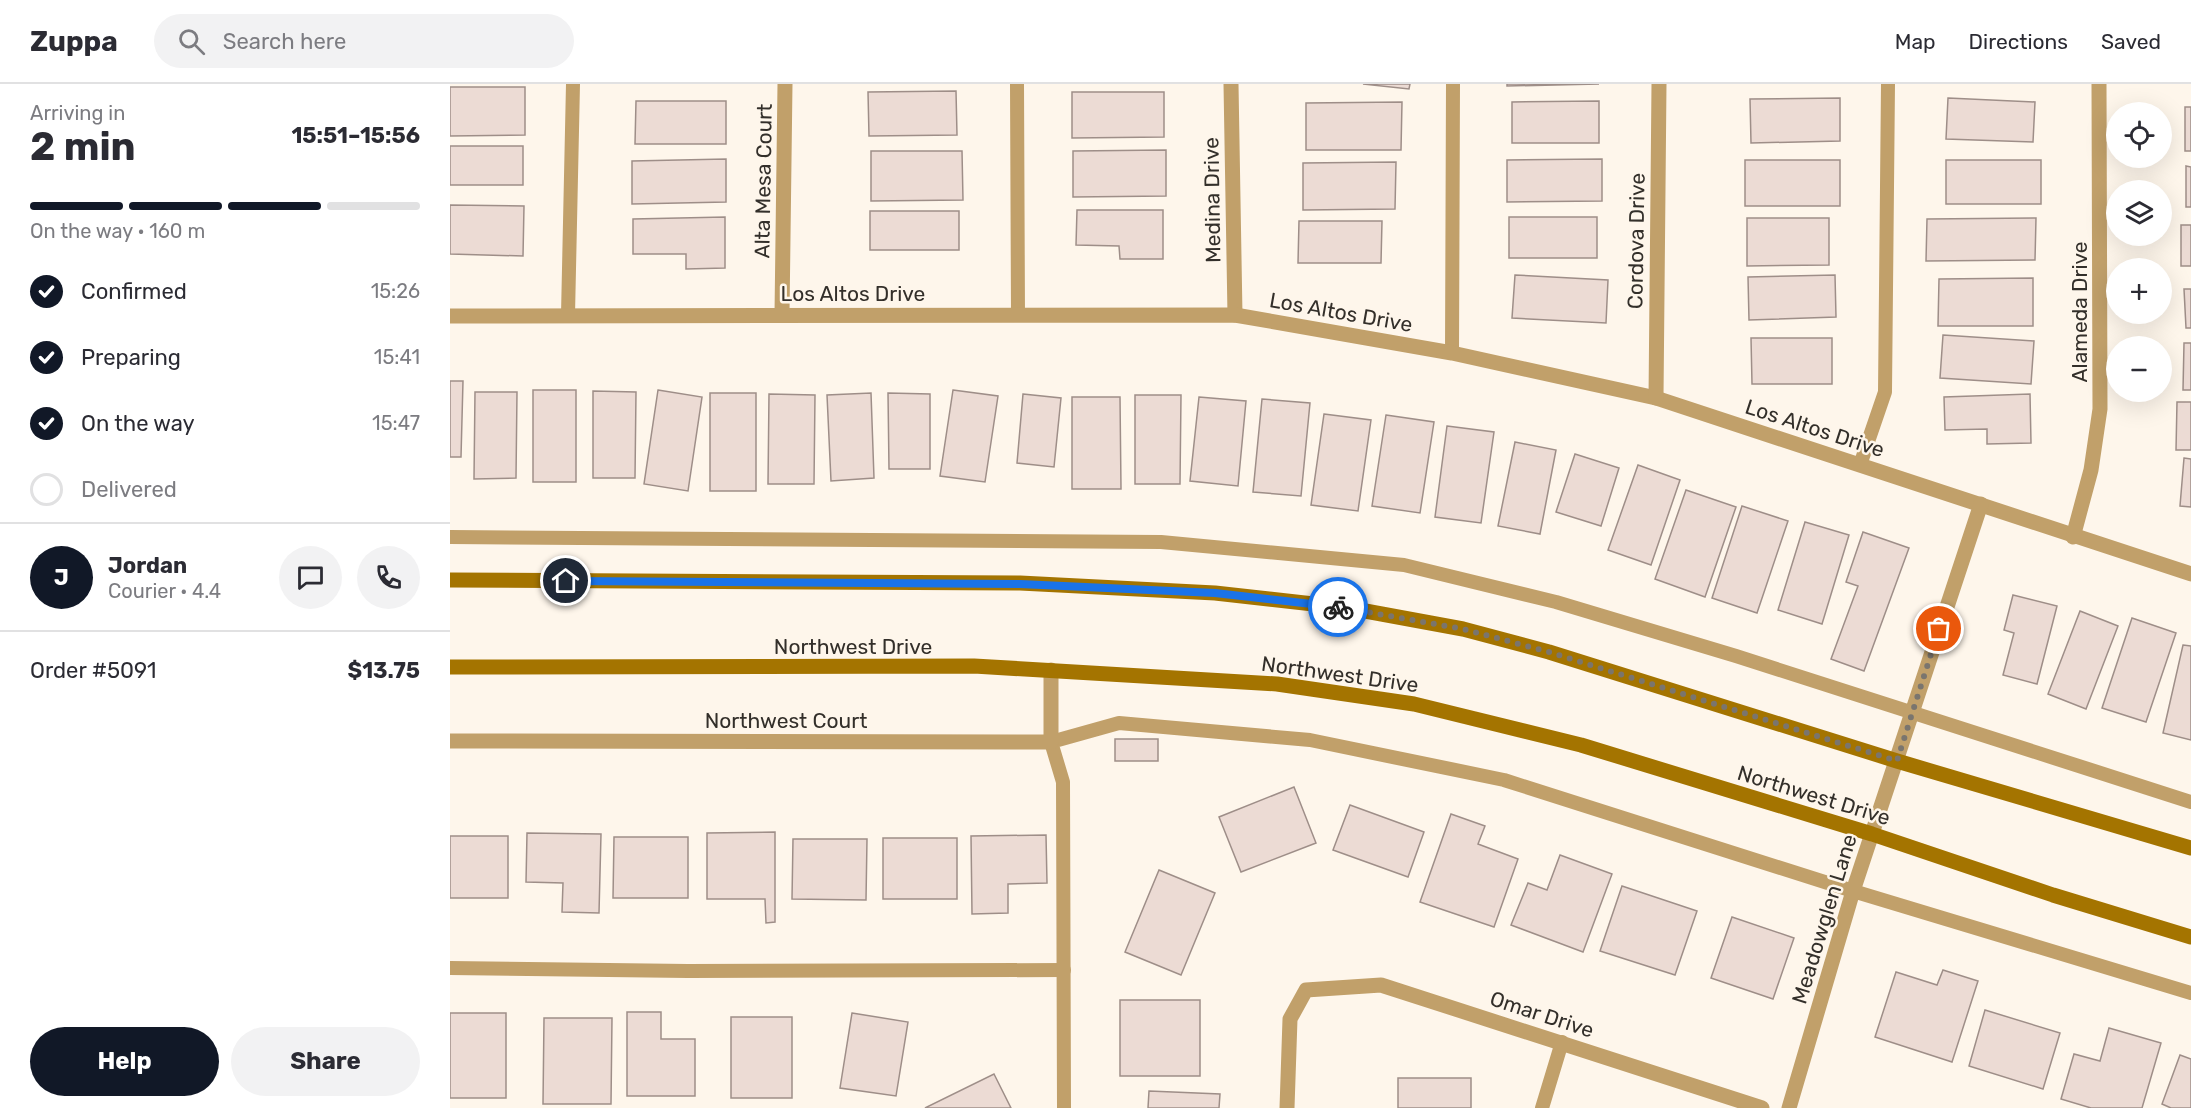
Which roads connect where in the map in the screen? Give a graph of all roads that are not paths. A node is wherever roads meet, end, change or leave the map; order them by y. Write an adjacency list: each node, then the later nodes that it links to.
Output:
1 (573, 84): 10 (lane)
2 (785, 84): 9 (street, Alta Mesa Court)
3 (1017, 84): 11 (lane)
4 (1231, 84): 12 (street, Medina Drive)
5 (1453, 84): 14 (lane)
6 (1659, 84): 15 (street, Cordova Drive)
7 (1888, 84): 16 (lane)
8 (2099, 84): 19 (street, Alameda Drive)
9 (782, 314): 10 (street, Los Altos Drive); 11 (street, Los Altos Drive)
10 (568, 315): 13 (street, Los Altos Drive)
11 (1018, 315): 12 (street, Los Altos Drive)
12 (1235, 315): 14 (street, Los Altos Drive)
13 (450, 316)
14 (1452, 353): 15 (street, Los Altos Drive)
15 (1656, 398): 16 (street, Los Altos Drive)
16 (1860, 465): 17 (street, Los Altos Drive)
17 (1980, 504): 19 (street, Los Altos Drive); 24 (street, Meadowglen Lane)
18 (450, 537): 24 (lane)
19 (2073, 537): 20 (street, Los Altos Drive)
20 (2191, 574)
21 (450, 580): 27 (main road)
22 (450, 668): 23 (main road, Northwest Drive)
23 (1052, 670): 26 (street); 29 (main road, Northwest Drive)
24 (1912, 713): 27 (street, Meadowglen Lane); 28 (lane)
25 (450, 741): 26 (street, Northwest Court)
26 (1051, 742): 31 (lane); 34 (lane)
27 (1897, 761): 29 (street, Meadowglen Lane); 30 (main road)
28 (2191, 802)
29 (1872, 834): 31 (street, Meadowglen Lane); 32 (main road, Northwest Drive)
30 (2191, 849)
31 (1853, 891): 35 (lane); 41 (street, Meadowglen Lane)
32 (2191, 937)
33 (450, 968): 34 (lane)
34 (1064, 970): 37 (lane)
35 (2191, 993)
36 (1562, 1042): 38 (street, Omar Drive); 39 (lane); 40 (street, Omar Drive)
37 (1064, 1108)
38 (1287, 1108)
39 (1542, 1108)
40 (1762, 1108)
41 (1789, 1108)

